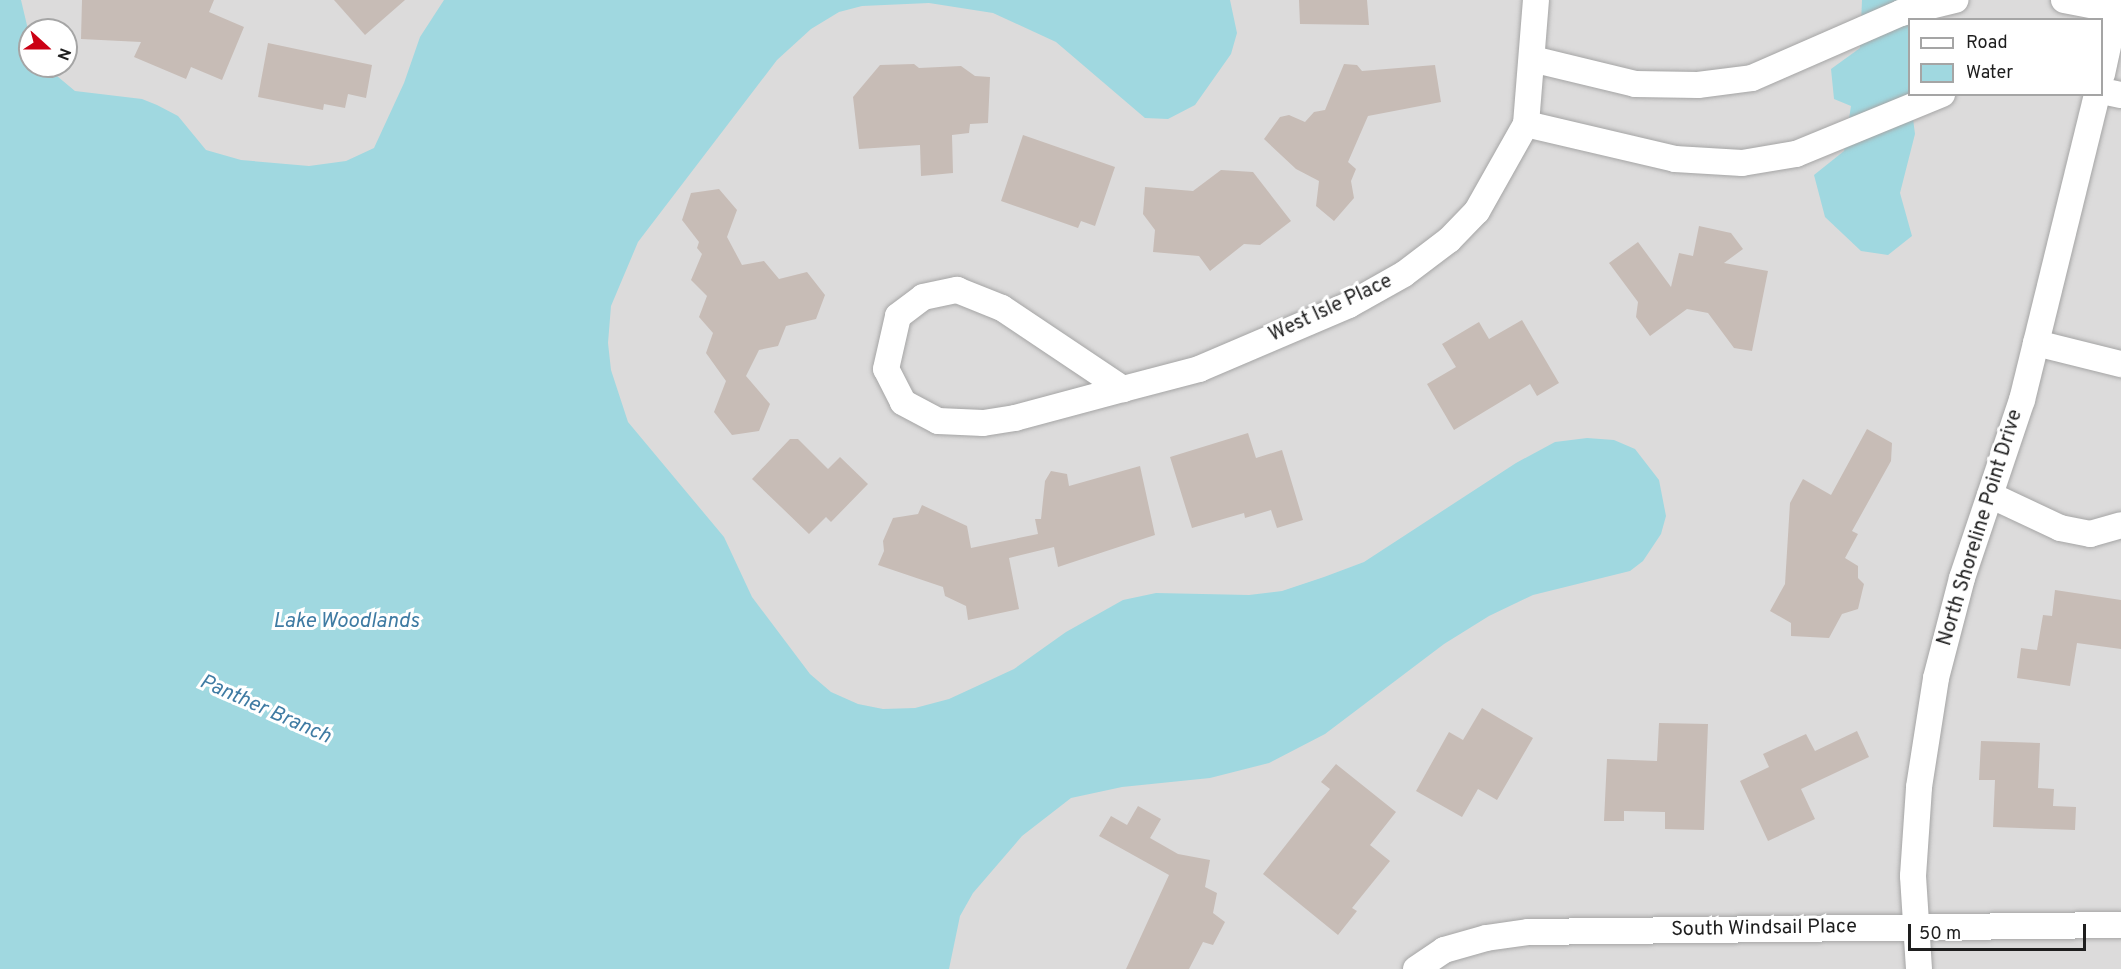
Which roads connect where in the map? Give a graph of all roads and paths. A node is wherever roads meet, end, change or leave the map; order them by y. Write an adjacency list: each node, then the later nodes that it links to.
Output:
1 (1536, 0): 5 (street, West Isle Place)
2 (2064, 0): 4 (street)
3 (1951, 1): 5 (street)
4 (2118, 7): 6 (street)
5 (1532, 59): 11 (street, West Isle Place)
6 (2103, 70)
7 (2103, 91): 8 (street)
8 (2121, 95)
9 (2097, 96): 12 (street, North Shoreline Point Drive)
10 (1933, 98): 11 (street)
11 (1526, 124): 14 (street, West Isle Place)
12 (2036, 343): 13 (street); 15 (street, North Shoreline Point Drive)
13 (2121, 364)
14 (1123, 389): 14 (street, West Isle Place)
15 (1990, 495): 16 (street); 18 (street, North Shoreline Point Drive)
16 (2121, 525)
17 (2121, 925): 18 (street, South Windsail Place)
18 (1914, 927): 19 (street, South Windsail Place); 20 (street, North Shoreline Point Drive)
19 (1416, 969)
20 (1919, 969)

